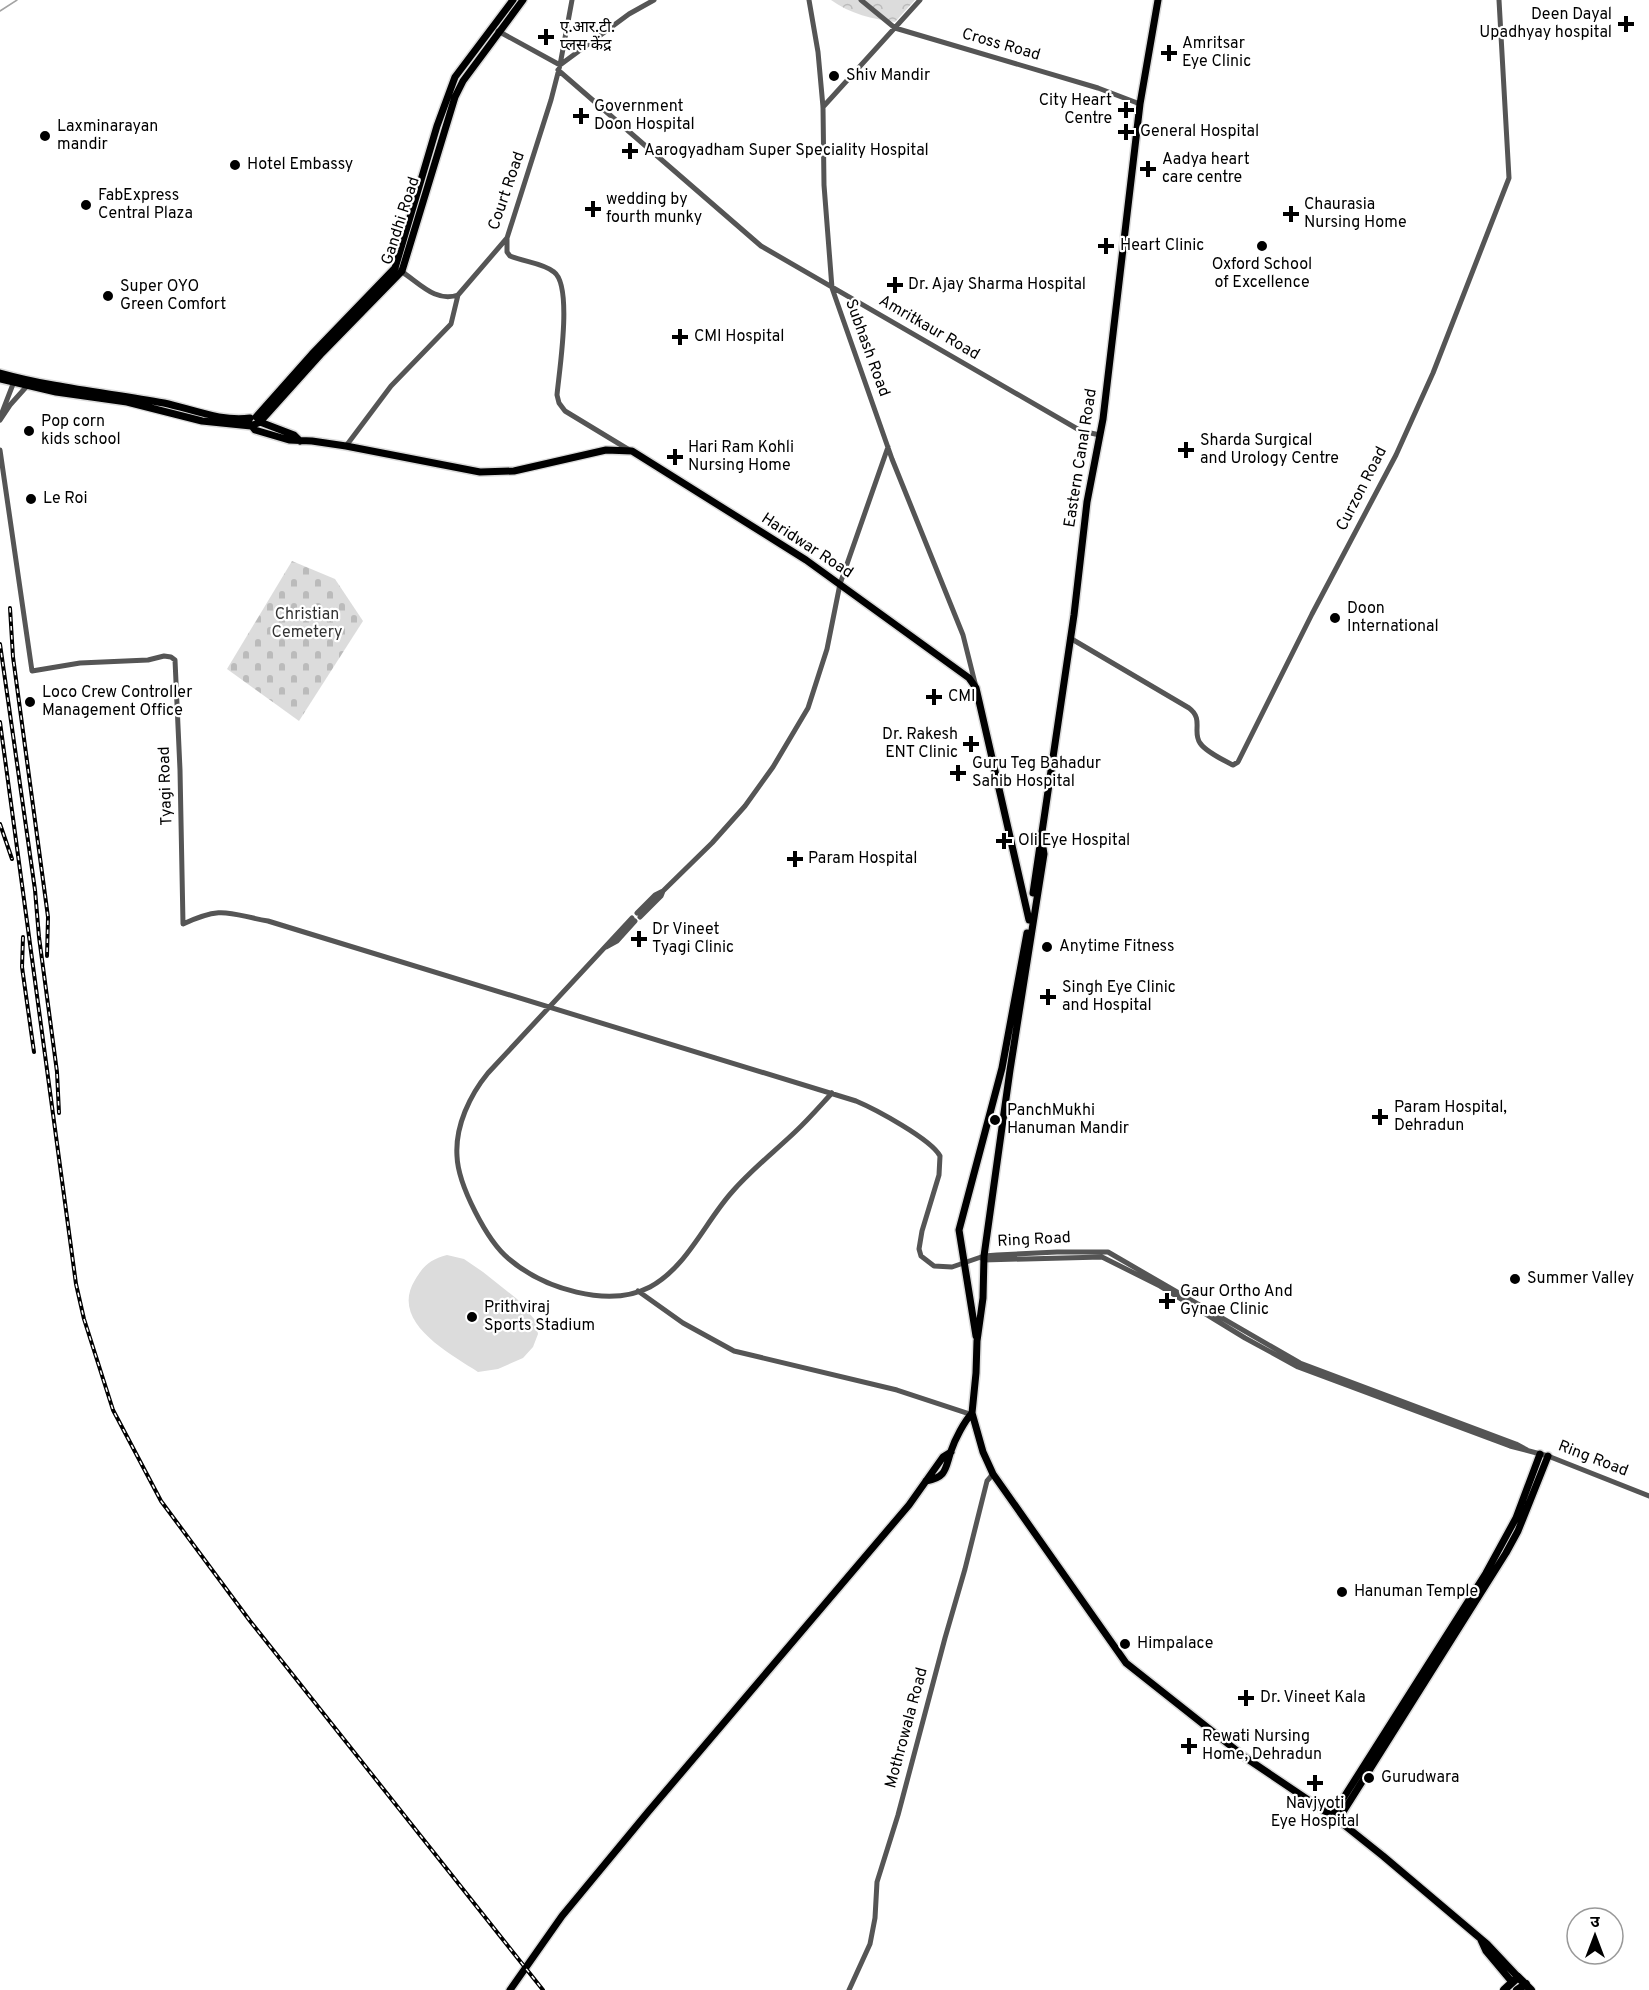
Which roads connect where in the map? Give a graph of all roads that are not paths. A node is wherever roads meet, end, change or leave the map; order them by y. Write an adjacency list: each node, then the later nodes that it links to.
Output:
1 (513, 0): 10 (main road, Gandhi Road)
2 (523, 0): 12 (main road, Gandhi Road)
3 (572, 0): 13 (street, Court Road)
4 (654, 0): 13 (street)
5 (809, 0): 15 (street, Subhash Road)
6 (861, 0): 11 (street, Cross Road)
7 (920, 0): 11 (street)
8 (1158, 0): 14 (main road, Eastern Canal Road)
9 (1499, 0): 35 (street, Curzon Road)
10 (492, 27): 12 (street, Amritkaur Road); 17 (main road, Gandhi Road)
11 (895, 28): 14 (street, Cross Road); 15 (street)
12 (499, 32): 13 (street, Amritkaur Road); 17 (main road, Gandhi Road)
13 (559, 67): 16 (street, Court Road); 18 (street, Amritkaur Road)
14 (1140, 104): 28 (main road, Eastern Canal Road)
15 (823, 107): 18 (street, Subhash Road)
16 (507, 238): 19 (street, Court Road); 33 (street)
17 (398, 269): 19 (street); 26 (main road, Gandhi Road)
18 (832, 288): 28 (street, Amritkaur Road); 31 (street, Subhash Road)
19 (458, 295): 30 (street, Court Road)
20 (0, 373): 22 (main road)
21 (0, 379): 22 (main road)
22 (15, 380): 23 (main road); 24 (street); 25 (main road)
23 (27, 386): 24 (street); 27 (main road)
24 (0, 418)
25 (246, 418): 26 (main road); 27 (main road)
26 (258, 419): 27 (main road); 29 (main road, Haridwar Road)
27 (251, 426): 29 (main road, Haridwar Road)
28 (1100, 435): 35 (main road, Eastern Canal Road)
29 (300, 441): 30 (main road, Haridwar Road)
30 (346, 446): 33 (main road, Haridwar Road)
31 (888, 447): 34 (street); 36 (street, Subhash Road)
32 (0, 450): 38 (street, Tyagi Road)
33 (632, 452): 34 (main road, Haridwar Road)
34 (840, 584): 36 (main road, Haridwar Road); 38 (street)
35 (1070, 638): 37 (main road, Eastern Canal Road)
36 (976, 688): 37 (main road)
37 (1031, 921): 40 (main road); 41 (main road)
38 (550, 1007): 39 (street); 42 (street)
39 (832, 1093): 41 (street, Ring Road); 42 (street)
40 (983, 1259): 41 (street, Ring Road); 43 (main road); 45 (street, Ring Road)
41 (963, 1264): 43 (main road)
42 (638, 1292): 44 (street)
43 (977, 1341): 44 (main road)
44 (971, 1414): 46 (main road); 51 (main road)
45 (1544, 1455): 47 (street, Ring Road); 48 (main road)
46 (993, 1474): 48 (main road); 52 (street, Mothrowala Road)
47 (1649, 1496)
48 (1335, 1818): 49 (main road)
49 (1515, 1979): 50 (highway); 53 (highway); 54 (highway)
50 (1529, 1987): 54 (highway)
51 (510, 1990)
52 (849, 1990)
53 (1504, 1990)
54 (1517, 1990)

